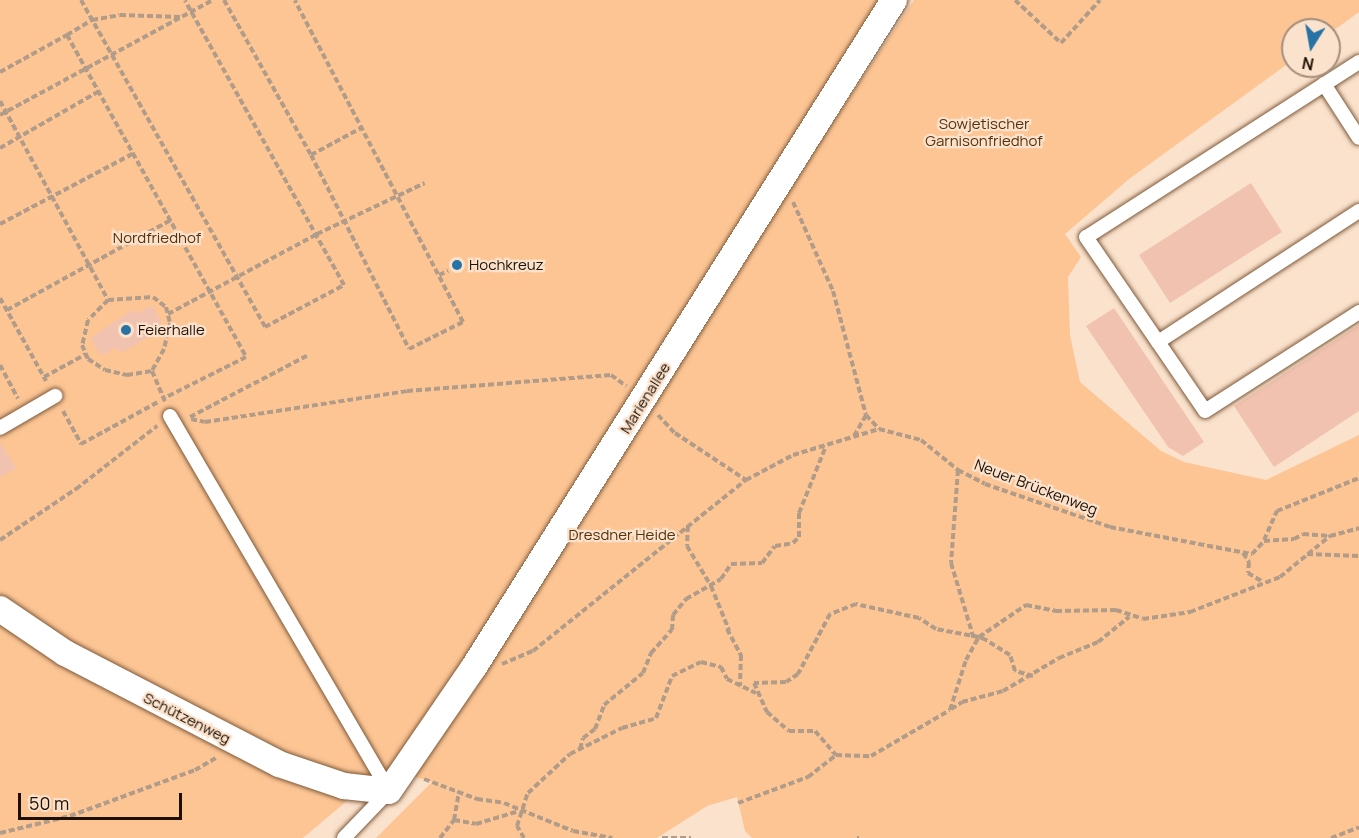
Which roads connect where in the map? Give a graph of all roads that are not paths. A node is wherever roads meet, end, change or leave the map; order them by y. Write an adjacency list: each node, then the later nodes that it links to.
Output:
1 (894, 0): 12 (street, Marienallee)
2 (1359, 62): 3 (lane)
3 (1324, 84): 4 (lane); 7 (lane)
4 (1359, 138)
5 (1359, 211): 7 (lane)
6 (1359, 312): 7 (lane)
7 (1158, 342)
8 (55, 396): 10 (lane)
9 (169, 412): 12 (lane)
10 (0, 428)
11 (0, 609): 12 (street, Schützenweg)
12 (396, 781): 13 (lane)
13 (344, 838)

